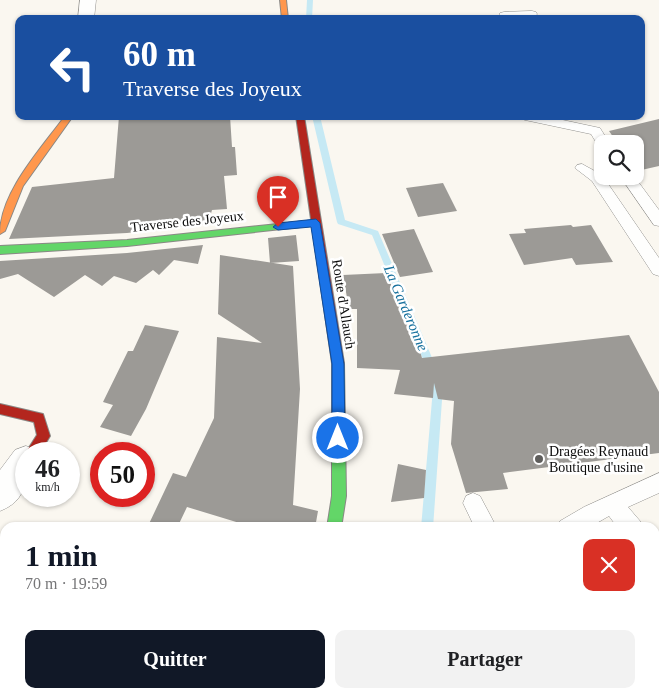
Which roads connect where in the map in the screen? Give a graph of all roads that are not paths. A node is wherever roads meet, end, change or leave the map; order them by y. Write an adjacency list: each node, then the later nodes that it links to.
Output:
1 (88, 0): 4 (street)
2 (282, 0): 5 (street)
3 (532, 14): 6 (lane)
4 (86, 15)
5 (284, 15)
6 (504, 15)
7 (66, 120): 15 (street)
8 (301, 120): 14 (street, Route d'Allauch)
9 (544, 120): 10 (lane)
10 (598, 135)
11 (582, 168): 17 (lane)
12 (633, 185): 13 (lane)
13 (659, 221)
14 (316, 223): 16 (street, Traverse des Joyeux); 25 (street, Route d'Allauch)
15 (0, 231)
16 (0, 250)
17 (659, 270)
18 (0, 409): 19 (street)
19 (40, 442)
20 (15, 475): 22 (street)
21 (659, 483): 24 (lane)
22 (0, 496)
23 (473, 503): 26 (lane)
24 (612, 504): 27 (lane); 28 (lane)
25 (335, 522)
26 (484, 522)
27 (579, 522)
28 (627, 522)

